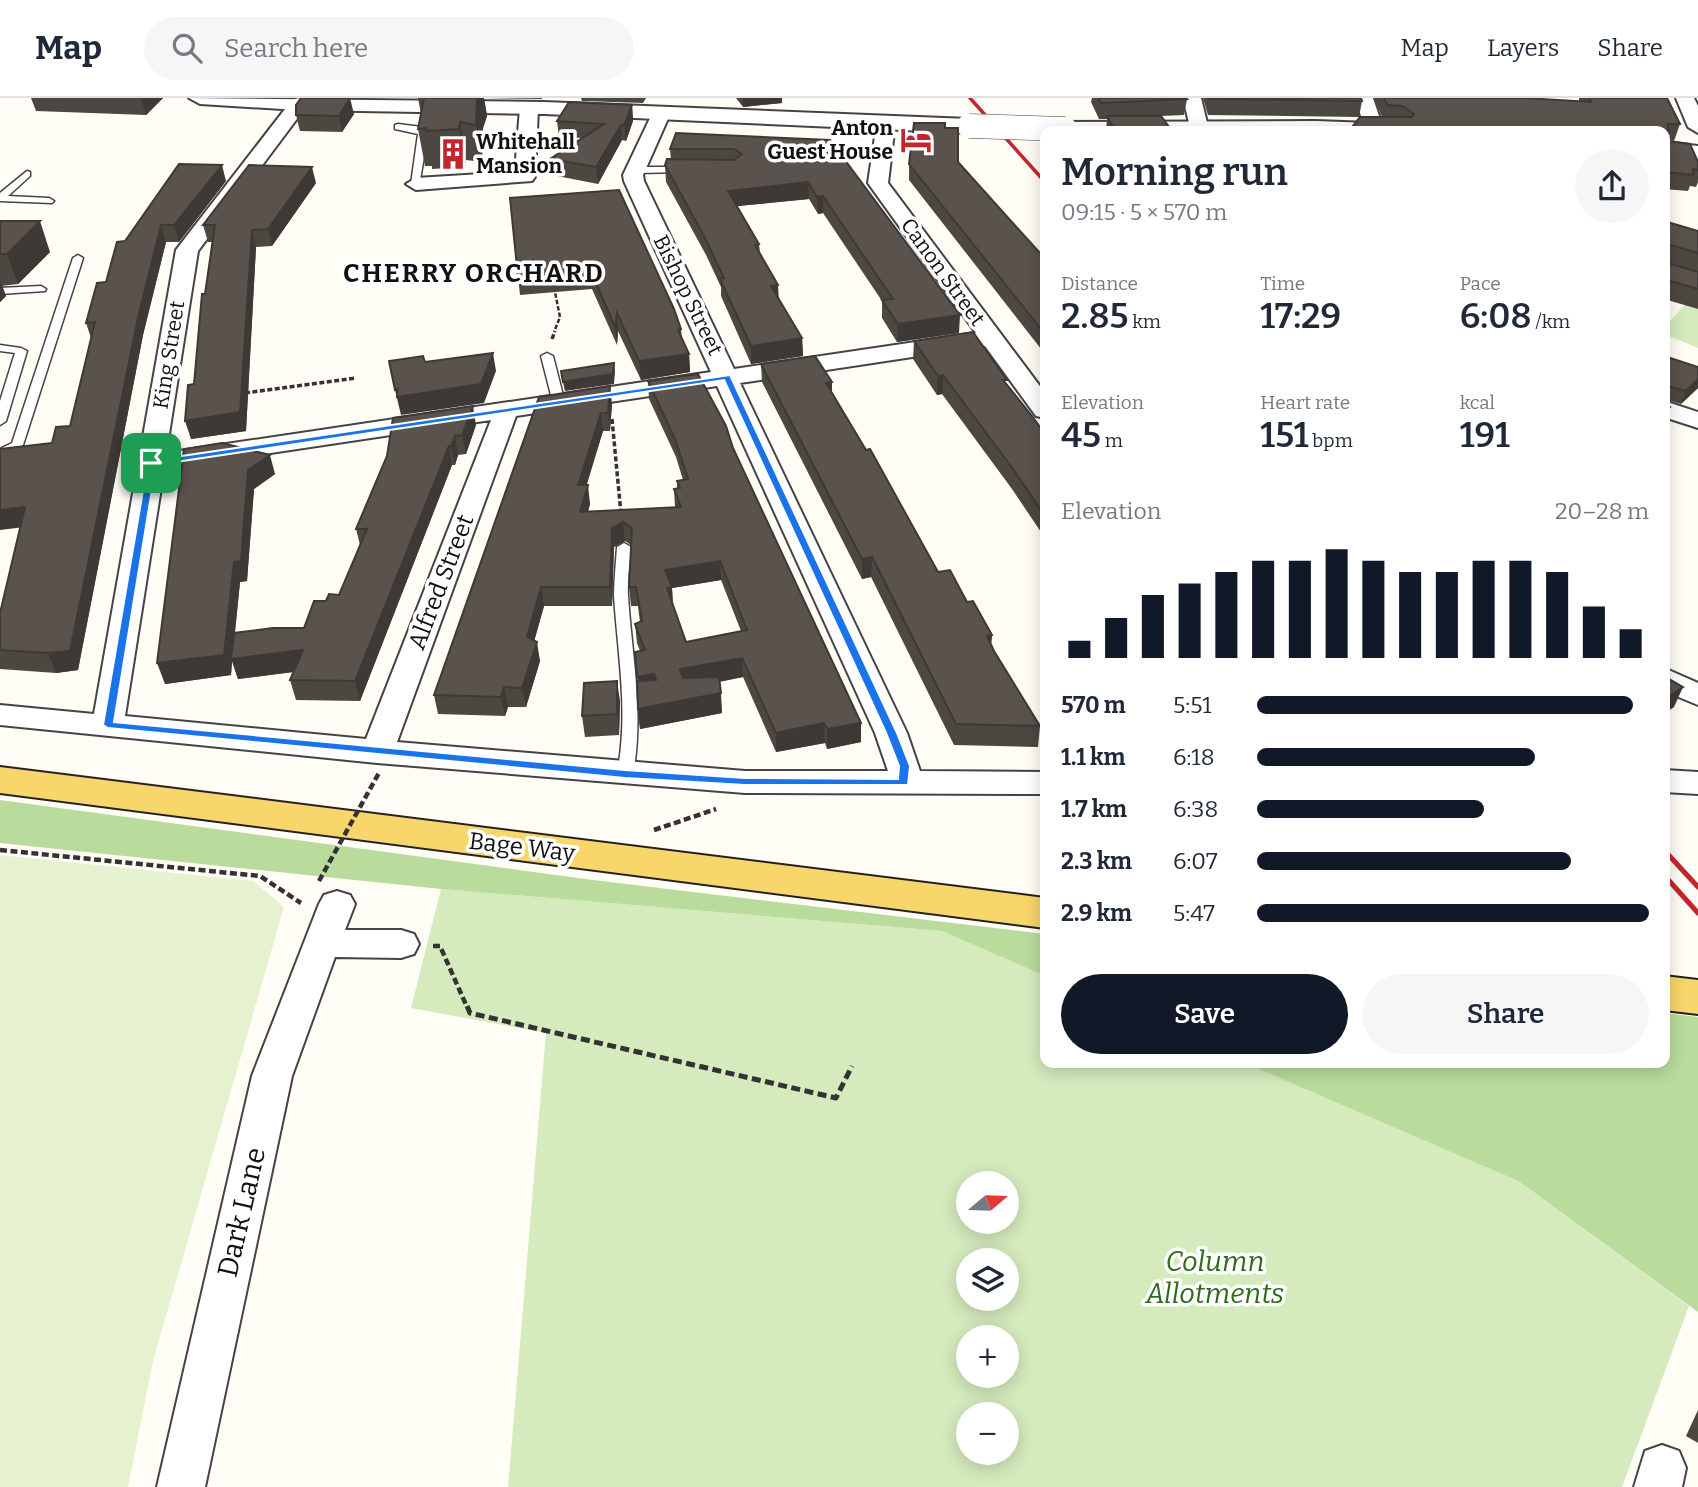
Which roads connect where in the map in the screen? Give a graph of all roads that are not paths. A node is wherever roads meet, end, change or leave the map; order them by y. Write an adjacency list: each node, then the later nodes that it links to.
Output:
1 (200, 98): 5 (street)
2 (1192, 98): 10 (street)
3 (1364, 98): 11 (street)
4 (1685, 98): 13 (street)
5 (282, 102): 6 (street); 37 (street, King Street)
6 (459, 102): 7 (street)
7 (529, 108): 8 (street); 20 (street)
8 (661, 114): 9 (street); 17 (street)
9 (886, 123): 14 (street, bridge); 26 (street, Canon Street)
10 (1199, 126)
11 (1373, 126)
12 (398, 127): 20 (lane)
13 (1698, 127)
14 (1040, 129)
15 (1670, 150): 16 (street)
16 (1698, 153)
17 (635, 170): 18 (lane); 29 (street, Bishop Street)
18 (698, 170)
19 (27, 174): 21 (lane)
20 (416, 184)
21 (0, 198): 22 (lane)
22 (49, 201)
23 (78, 258): 36 (lane)
24 (41, 289): 25 (lane)
25 (0, 290)
26 (991, 338): 29 (street); 31 (street, Canon Street)
27 (0, 348): 35 (lane)
28 (547, 356): 30 (lane)
29 (727, 377): 30 (street); 47 (street, Bishop Street)
30 (559, 402): 33 (street)
31 (1040, 404)
32 (1670, 410): 34 (street)
33 (503, 412): 37 (street); 43 (street, Alfred Street)
34 (1698, 420)
35 (0, 421)
36 (0, 454)
37 (151, 463): 42 (street, King Street)
38 (624, 547): 44 (lane)
39 (1670, 681): 40 (street)
40 (1698, 695)
41 (0, 715): 42 (street)
42 (108, 725): 43 (street)
43 (378, 761): 44 (street)
44 (625, 774): 47 (street)
45 (0, 780): 50 (main road, Bage Way)
46 (1670, 781): 49 (street)
47 (904, 782): 48 (street)
48 (1040, 783)
49 (1698, 783)
50 (1040, 912)
51 (401, 944): 54 (street, Dark Lane)
52 (1670, 994): 53 (main road)
53 (1698, 997)
54 (181, 1487)

